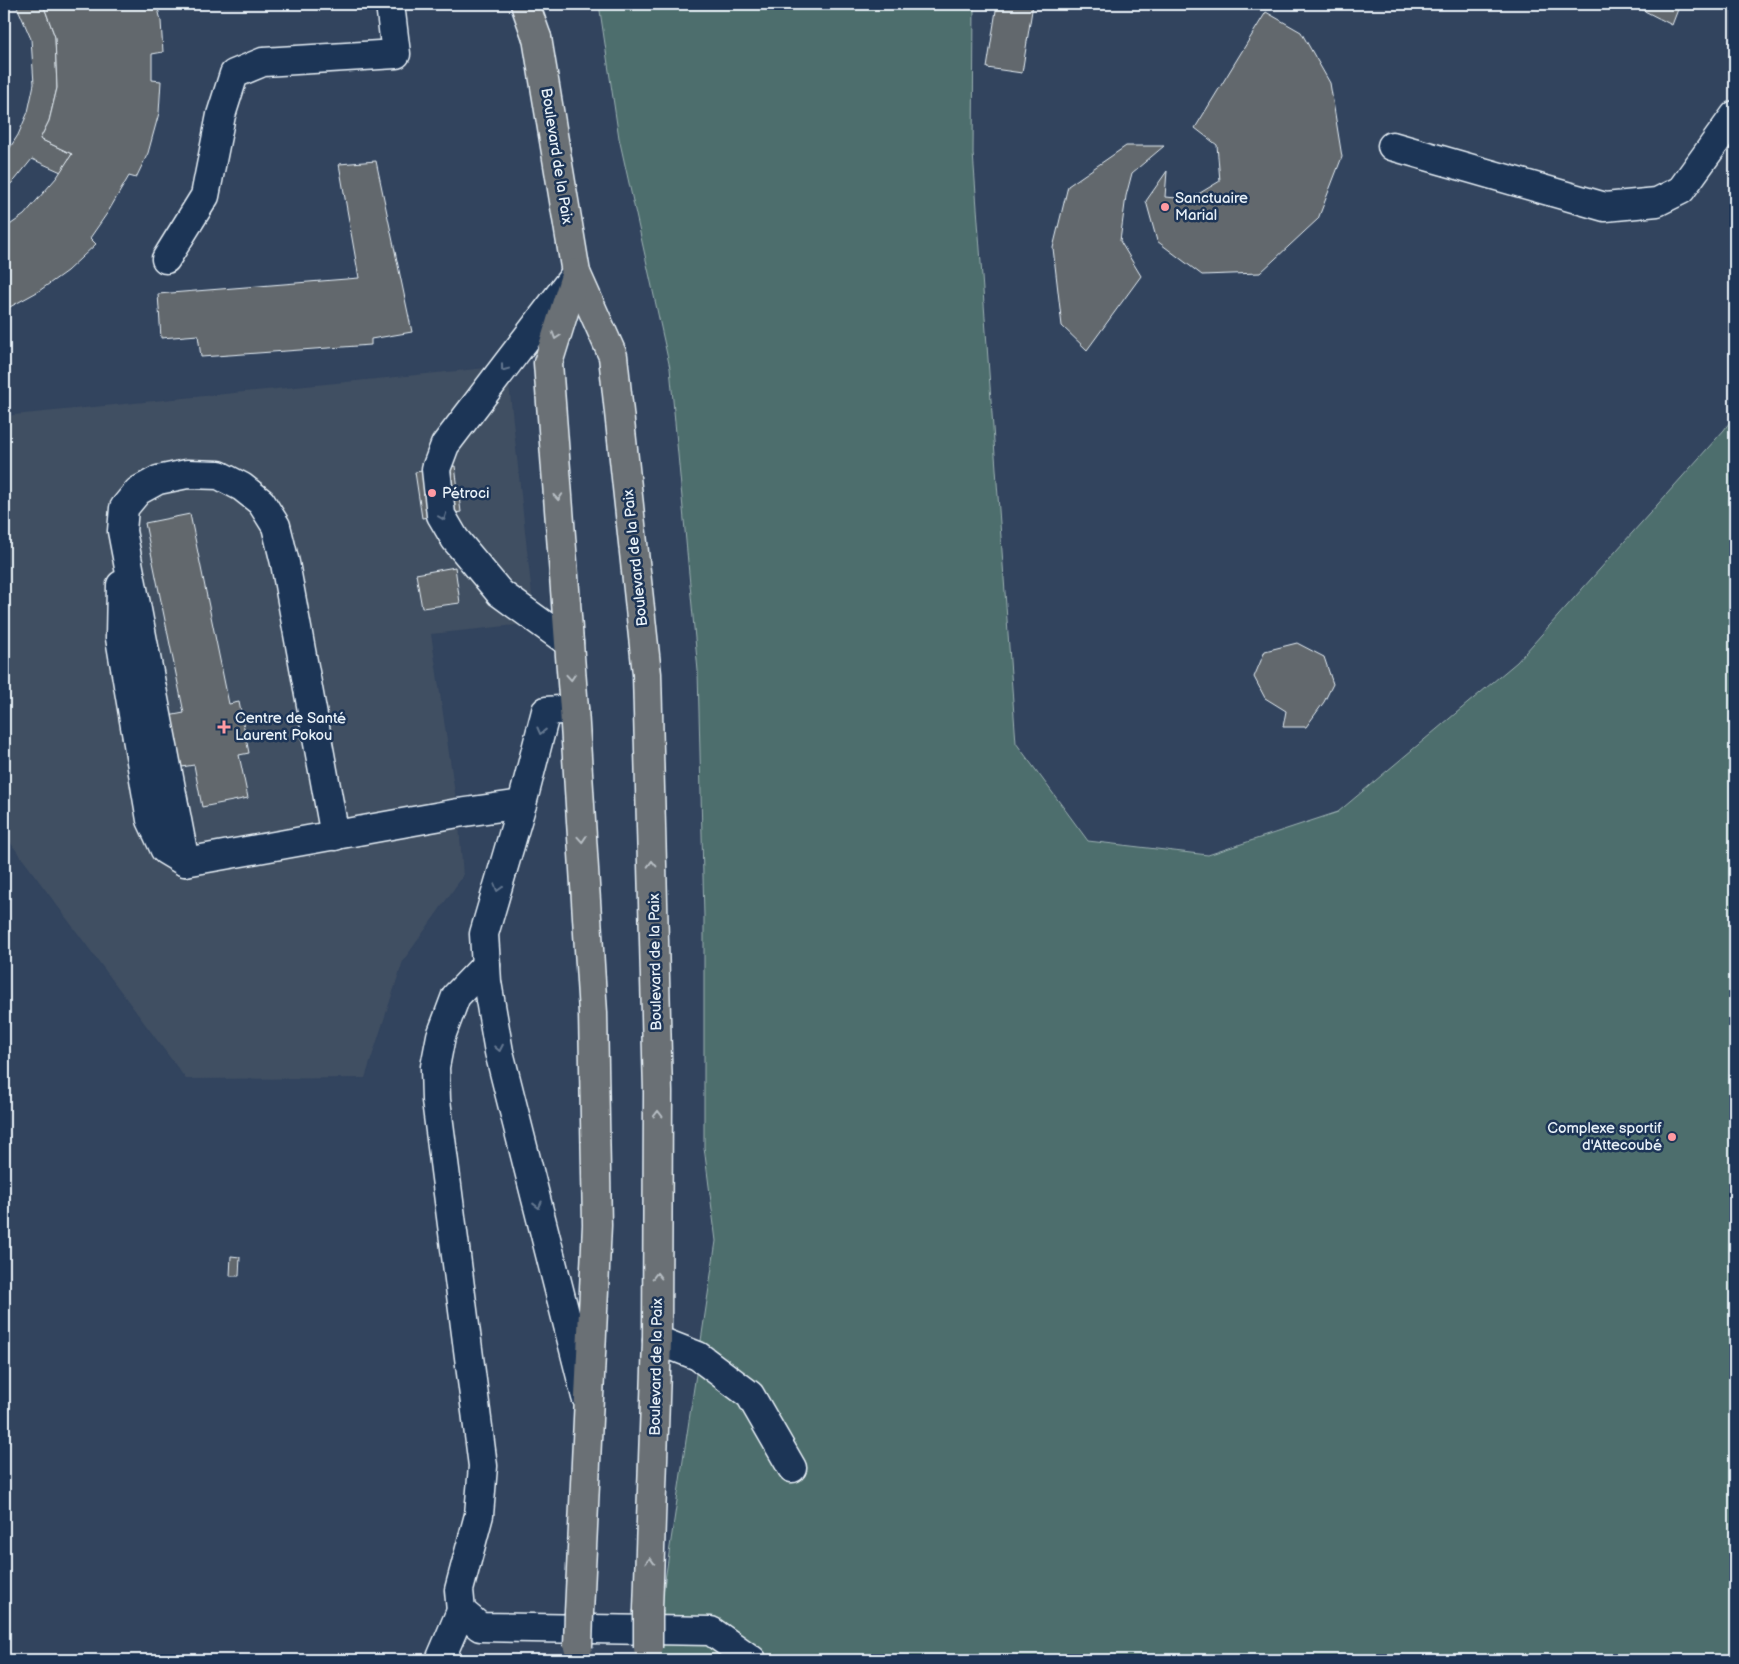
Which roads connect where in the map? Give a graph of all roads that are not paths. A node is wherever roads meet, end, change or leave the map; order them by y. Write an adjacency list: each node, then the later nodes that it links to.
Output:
1 (390, 4): 8 (lane)
2 (525, 4): 5 (main road)
3 (531, 4): 5 (main road)
4 (543, 4): 5 (main road)
5 (537, 38): 9 (main road, Boulevard de la Paix)
6 (1735, 115): 7 (lane)
7 (1392, 146)
8 (166, 259)
9 (576, 273): 10 (main road, Boulevard de la Paix, one-way to 10); 10 (lane, one-way to 10); 15 (main road, Boulevard de la Paix, one-way to 9)
10 (569, 643): 11 (main road, Boulevard de la Paix, one-way to 11)
11 (574, 710): 12 (lane, one-way to 12); 16 (main road, Boulevard de la Paix, one-way to 16)
12 (522, 804): 13 (lane); 14 (lane, one-way to 14)
13 (336, 836): 13 (lane)
14 (486, 965): 16 (lane, one-way to 16); 18 (lane)
15 (657, 1340): 17 (lane); 20 (main road, Boulevard de la Paix, one-way to 15, bridge)
16 (588, 1408): 19 (main road, Boulevard de la Paix, bridge)
17 (792, 1468)
18 (461, 1611): 21 (lane); 22 (lane)
19 (578, 1654)
20 (647, 1654)
21 (440, 1660)
22 (752, 1660)

